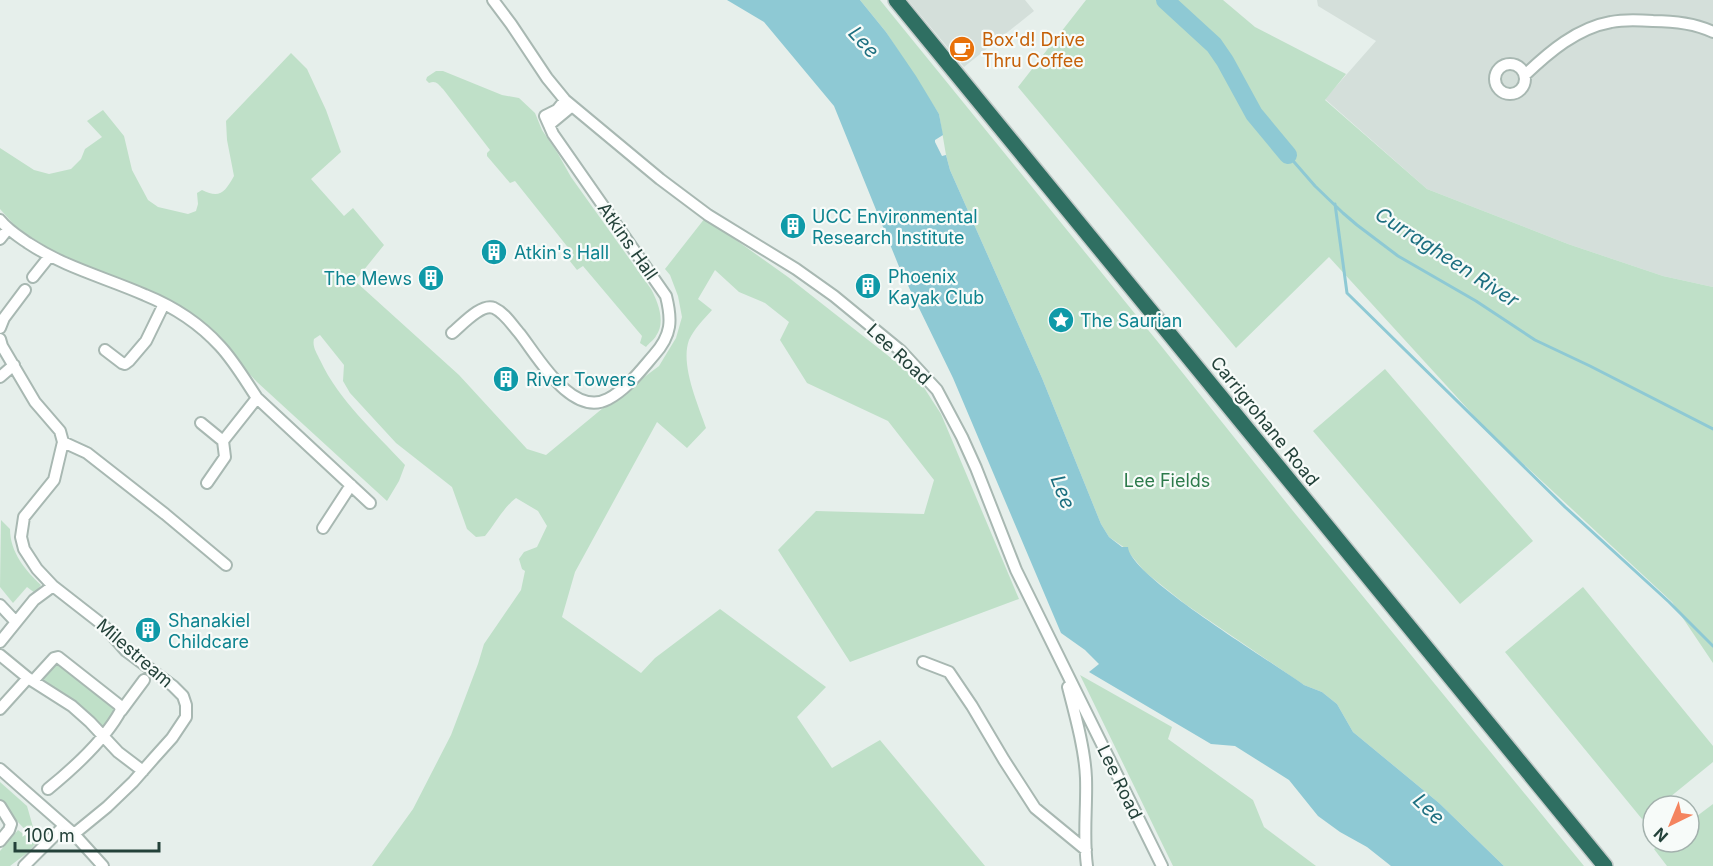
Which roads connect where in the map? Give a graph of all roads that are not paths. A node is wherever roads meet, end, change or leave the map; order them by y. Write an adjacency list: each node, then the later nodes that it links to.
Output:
1 (493, 0): 5 (street, Lee Road)
2 (896, 0): 52 (highway, Carrigrohane Road)
3 (1713, 32): 4 (street)
4 (1525, 75)
5 (569, 103): 14 (street, Atkins Hall); 34 (street, Lee Road)
6 (0, 220): 7 (street)
7 (8, 229): 8 (street); 9 (street)
8 (0, 239)
9 (49, 256): 10 (street); 12 (street)
10 (33, 277)
11 (25, 290): 13 (street)
12 (164, 304): 16 (street); 19 (street)
13 (0, 328)
14 (452, 333)
15 (0, 339): 17 (street)
16 (105, 350)
17 (14, 365): 18 (street); 22 (street)
18 (0, 377)
19 (257, 398): 21 (street); 24 (street)
20 (201, 423): 21 (street)
21 (223, 441): 23 (street)
22 (63, 442): 27 (street); 28 (street, Milestream)
23 (207, 483)
24 (351, 485): 25 (street); 26 (street)
25 (370, 503)
26 (322, 528)
27 (226, 565)
28 (53, 586): 30 (street); 41 (street, Milestream)
29 (0, 605): 30 (street)
30 (16, 622): 31 (street)
31 (0, 642)
32 (0, 655): 35 (street)
33 (923, 662): 47 (street)
34 (1067, 675): 47 (street); 51 (street, Lee Road)
35 (31, 680): 37 (street); 38 (street); 39 (street)
36 (144, 680): 38 (street)
37 (0, 709)
38 (121, 711): 39 (street)
39 (103, 735): 41 (street); 42 (street)
40 (0, 769): 44 (street)
41 (143, 771): 45 (street, Milestream)
42 (48, 789)
43 (0, 806): 46 (street)
44 (64, 826): 45 (street); 48 (street)
45 (74, 834): 49 (street)
46 (0, 841)
47 (1086, 850): 50 (street)
48 (24, 866)
49 (103, 866)
50 (1087, 866)
51 (1162, 866)
52 (1605, 866)

